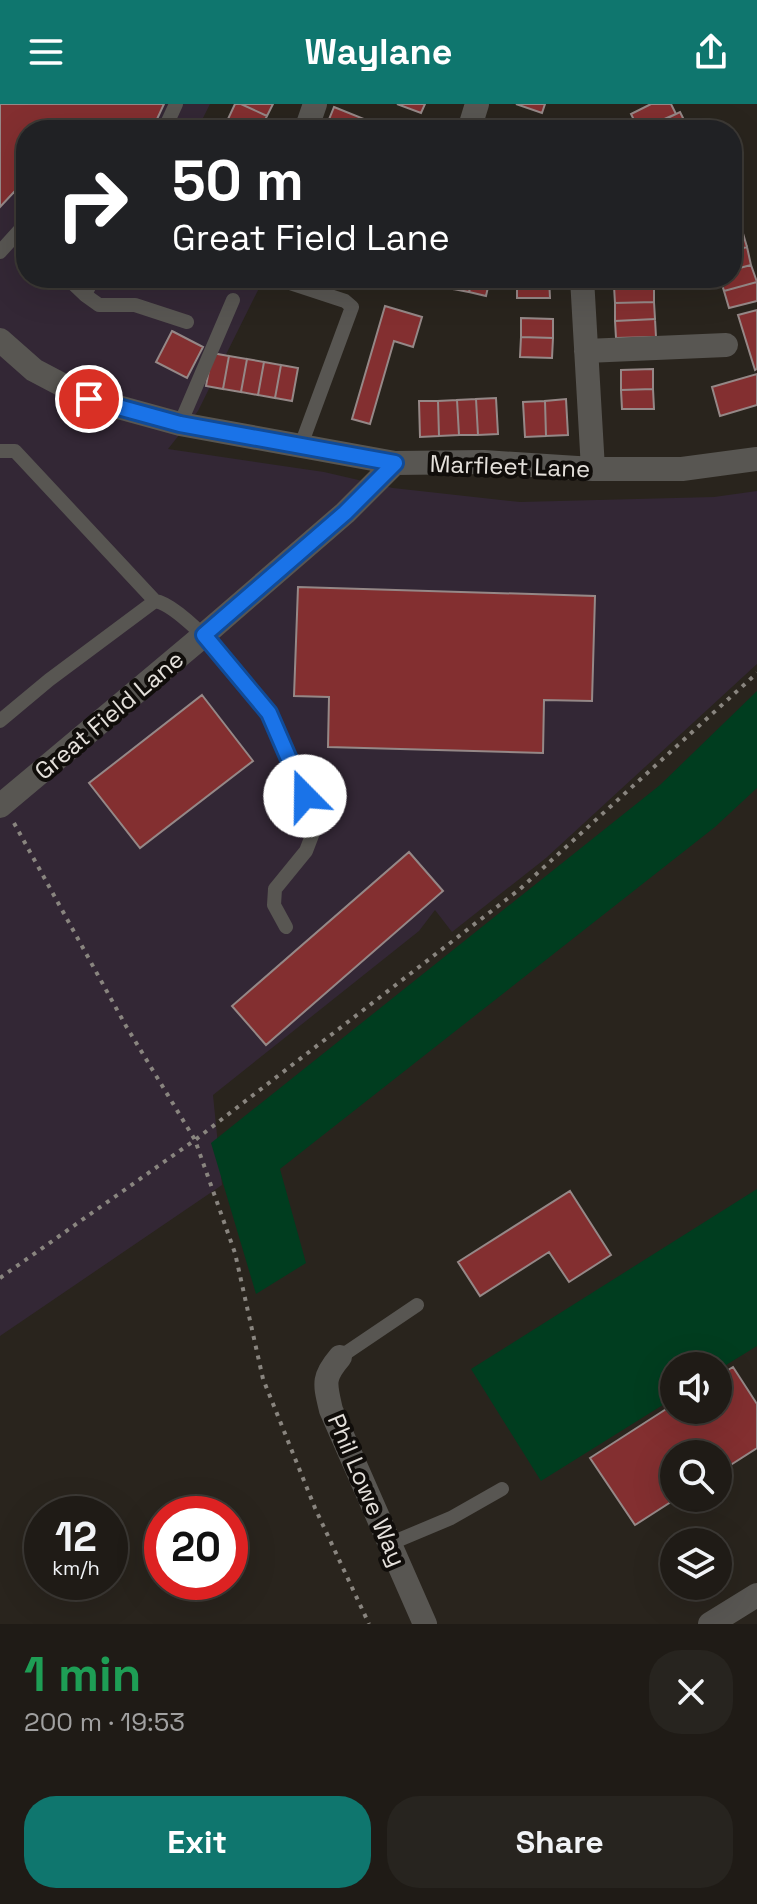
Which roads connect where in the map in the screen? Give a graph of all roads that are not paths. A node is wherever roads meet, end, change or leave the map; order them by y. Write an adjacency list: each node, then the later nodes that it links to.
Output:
1 (16, 234): 2 (lane)
2 (0, 252)
3 (78, 288): 7 (lane)
4 (88, 288): 7 (lane)
5 (305, 288): 14 (lane)
6 (583, 288): 12 (street)
7 (85, 295): 9 (lane)
8 (233, 300): 13 (lane)
9 (187, 322)
10 (0, 340): 13 (street, Marfleet Lane)
11 (726, 345): 12 (street)
12 (586, 351): 18 (street)
13 (180, 424): 14 (street, Marfleet Lane)
14 (301, 445): 17 (street, Marfleet Lane)
15 (0, 451): 19 (lane)
16 (757, 459): 18 (street, Marfleet Lane)
17 (395, 463): 18 (street, Marfleet Lane); 20 (street, Great Field Lane)
18 (593, 469)
19 (155, 601): 20 (lane); 21 (lane)
20 (204, 635): 22 (street, Great Field Lane); 23 (lane)
21 (0, 721)
22 (2, 805)
23 (286, 927)
24 (417, 1305): 25 (lane)
25 (340, 1357): 27 (street, Phil Lowe Way)
26 (502, 1489): 27 (lane)
27 (389, 1544): 29 (street, Phil Lowe Way)
28 (757, 1595): 30 (street)
29 (425, 1624)
30 (710, 1624)

